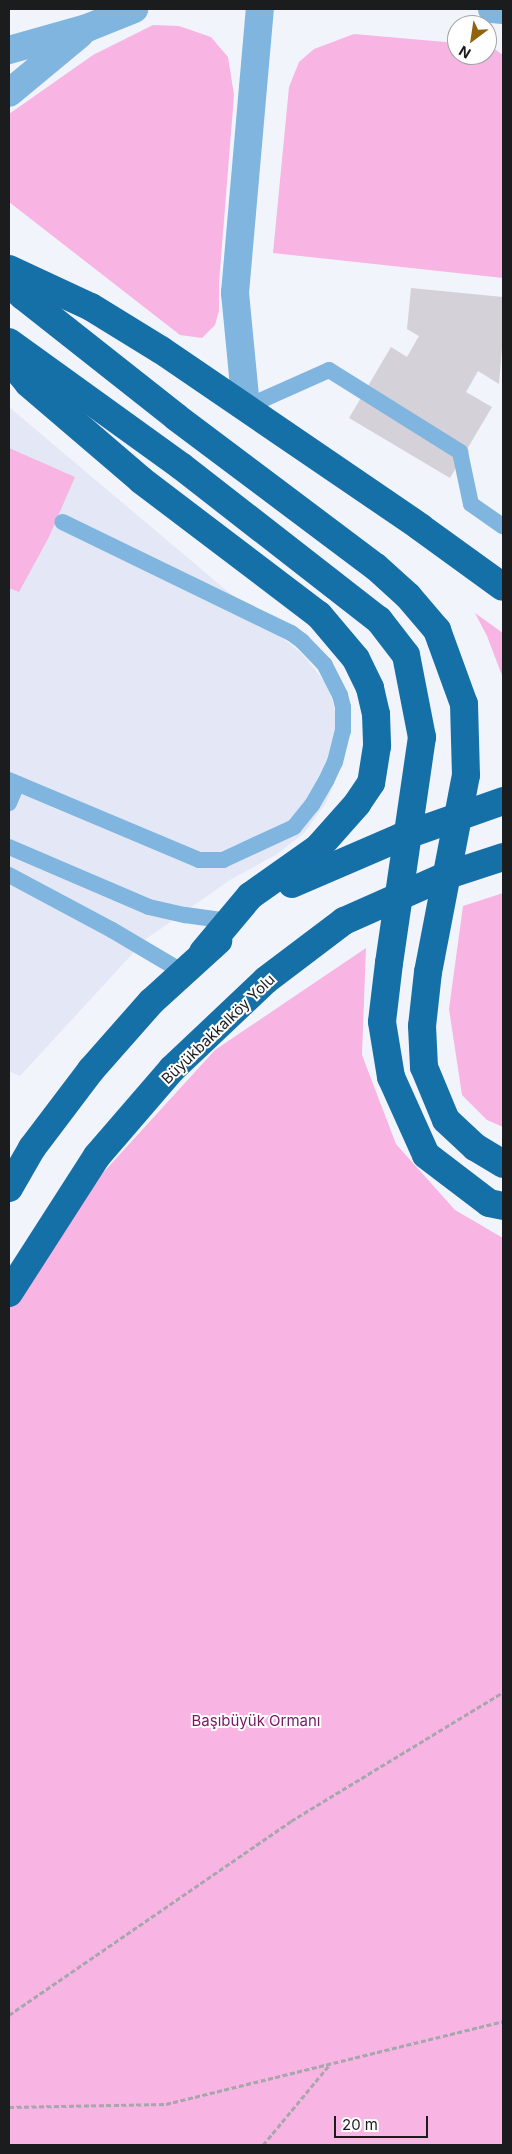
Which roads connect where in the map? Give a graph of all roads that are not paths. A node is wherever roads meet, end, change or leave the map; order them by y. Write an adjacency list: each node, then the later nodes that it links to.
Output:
1 (134, 9): 5 (street)
2 (260, 9): 12 (street)
3 (492, 9): 4 (street)
4 (503, 10)
5 (101, 19): 6 (street); 7 (street)
6 (9, 50)
7 (9, 93)
8 (9, 269): 12 (highway)
9 (9, 283): 25 (highway)
10 (9, 342): 27 (highway)
11 (9, 360): 22 (highway)
12 (246, 407): 14 (lane); 15 (highway)
13 (62, 522): 16 (lane)
14 (503, 526)
15 (503, 587)
16 (13, 782): 18 (lane)
17 (503, 801): 23 (highway, bridge)
18 (9, 803)
19 (9, 847): 22 (lane)
20 (503, 857): 28 (highway, Büyükbakkalköy Yolu, bridge)
21 (9, 876): 24 (lane)
22 (229, 920): 23 (highway)
23 (204, 952): 24 (highway)
24 (183, 972): 26 (highway)
25 (503, 1164)
26 (9, 1188)
27 (503, 1206)
28 (9, 1293)

